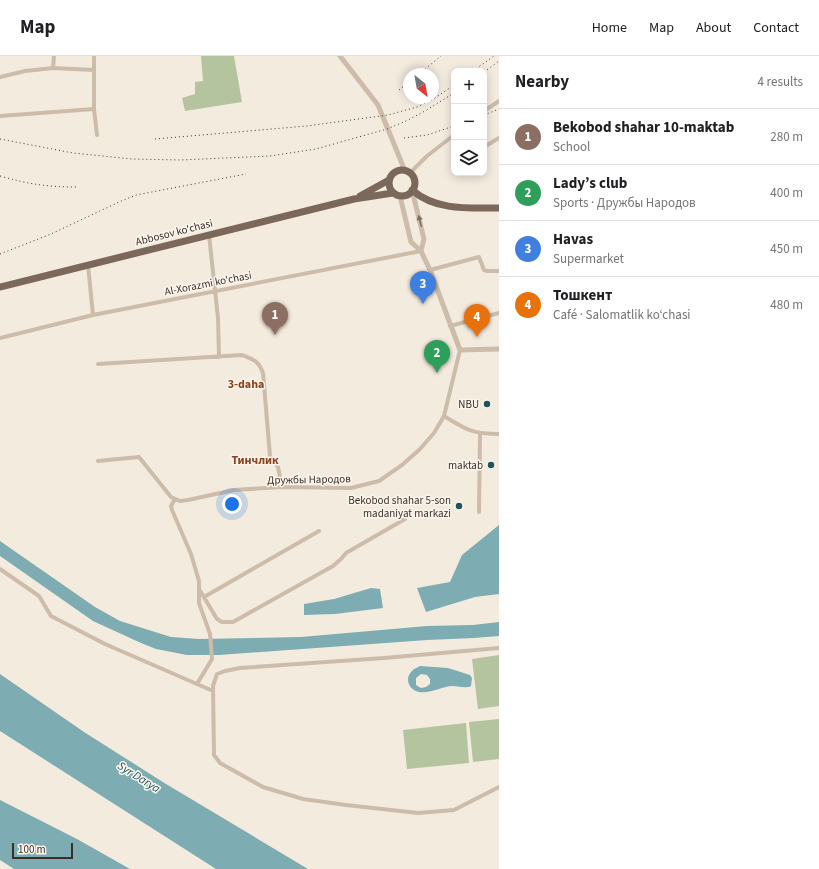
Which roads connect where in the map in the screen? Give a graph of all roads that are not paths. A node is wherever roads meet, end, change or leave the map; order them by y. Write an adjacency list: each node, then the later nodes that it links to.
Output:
1 (54, 56): 4 (street)
2 (94, 56): 5 (street)
3 (340, 56): 15 (street)
4 (53, 68): 5 (street); 6 (street)
5 (94, 70): 8 (street)
6 (0, 77)
7 (499, 100): 9 (street)
8 (94, 109): 10 (street); 11 (street)
9 (487, 109)
10 (0, 116)
11 (97, 135)
12 (451, 137): 15 (street)
13 (499, 138): 14 (street)
14 (487, 145)
15 (406, 172): 16 (main road); 17 (main road)
16 (389, 180): 18 (main road); 19 (main road, Abbosov ko'chasi)
17 (412, 190): 18 (main road); 20 (main road); 22 (street, one-way to 17)
18 (397, 194): 19 (main road, Abbosov ko'chasi); 22 (street)
19 (354, 199): 21 (main road, Abbosov ko'chasi)
20 (499, 208)
21 (209, 235): 23 (main road, Abbosov ko'chasi); 27 (street)
22 (421, 251): 24 (street); 27 (street, Al-Xorazmi ko'chasi)
23 (88, 265): 26 (main road, Abbosov ko'chasi); 29 (street)
24 (430, 270): 25 (street); 30 (street)
25 (499, 271)
26 (0, 286)
27 (215, 291): 29 (street, Al-Xorazmi ko'chasi); 34 (street)
28 (499, 313): 30 (street)
29 (93, 315): 31 (street, Al-Xorazmi ko'chasi)
30 (450, 326): 33 (street)
31 (0, 338)
32 (499, 349): 33 (street)
33 (460, 350): 36 (street, Дружбы Народов)
34 (219, 357): 35 (street); 40 (street)
35 (98, 364)
36 (444, 416): 37 (street); 40 (street, Дружбы Народов)
37 (480, 434): 38 (street); 42 (street)
38 (499, 434)
39 (98, 461): 41 (street)
40 (282, 488): 41 (street, Дружбы Народов)
41 (175, 499): 46 (street)
42 (479, 512)
43 (405, 519): 47 (street)
44 (319, 531): 47 (street)
45 (0, 569): 49 (street)
46 (199, 589): 47 (street); 49 (street)
47 (204, 597)
48 (499, 648): 50 (street)
49 (197, 684): 50 (street)
50 (213, 691): 51 (street)
51 (499, 787)

